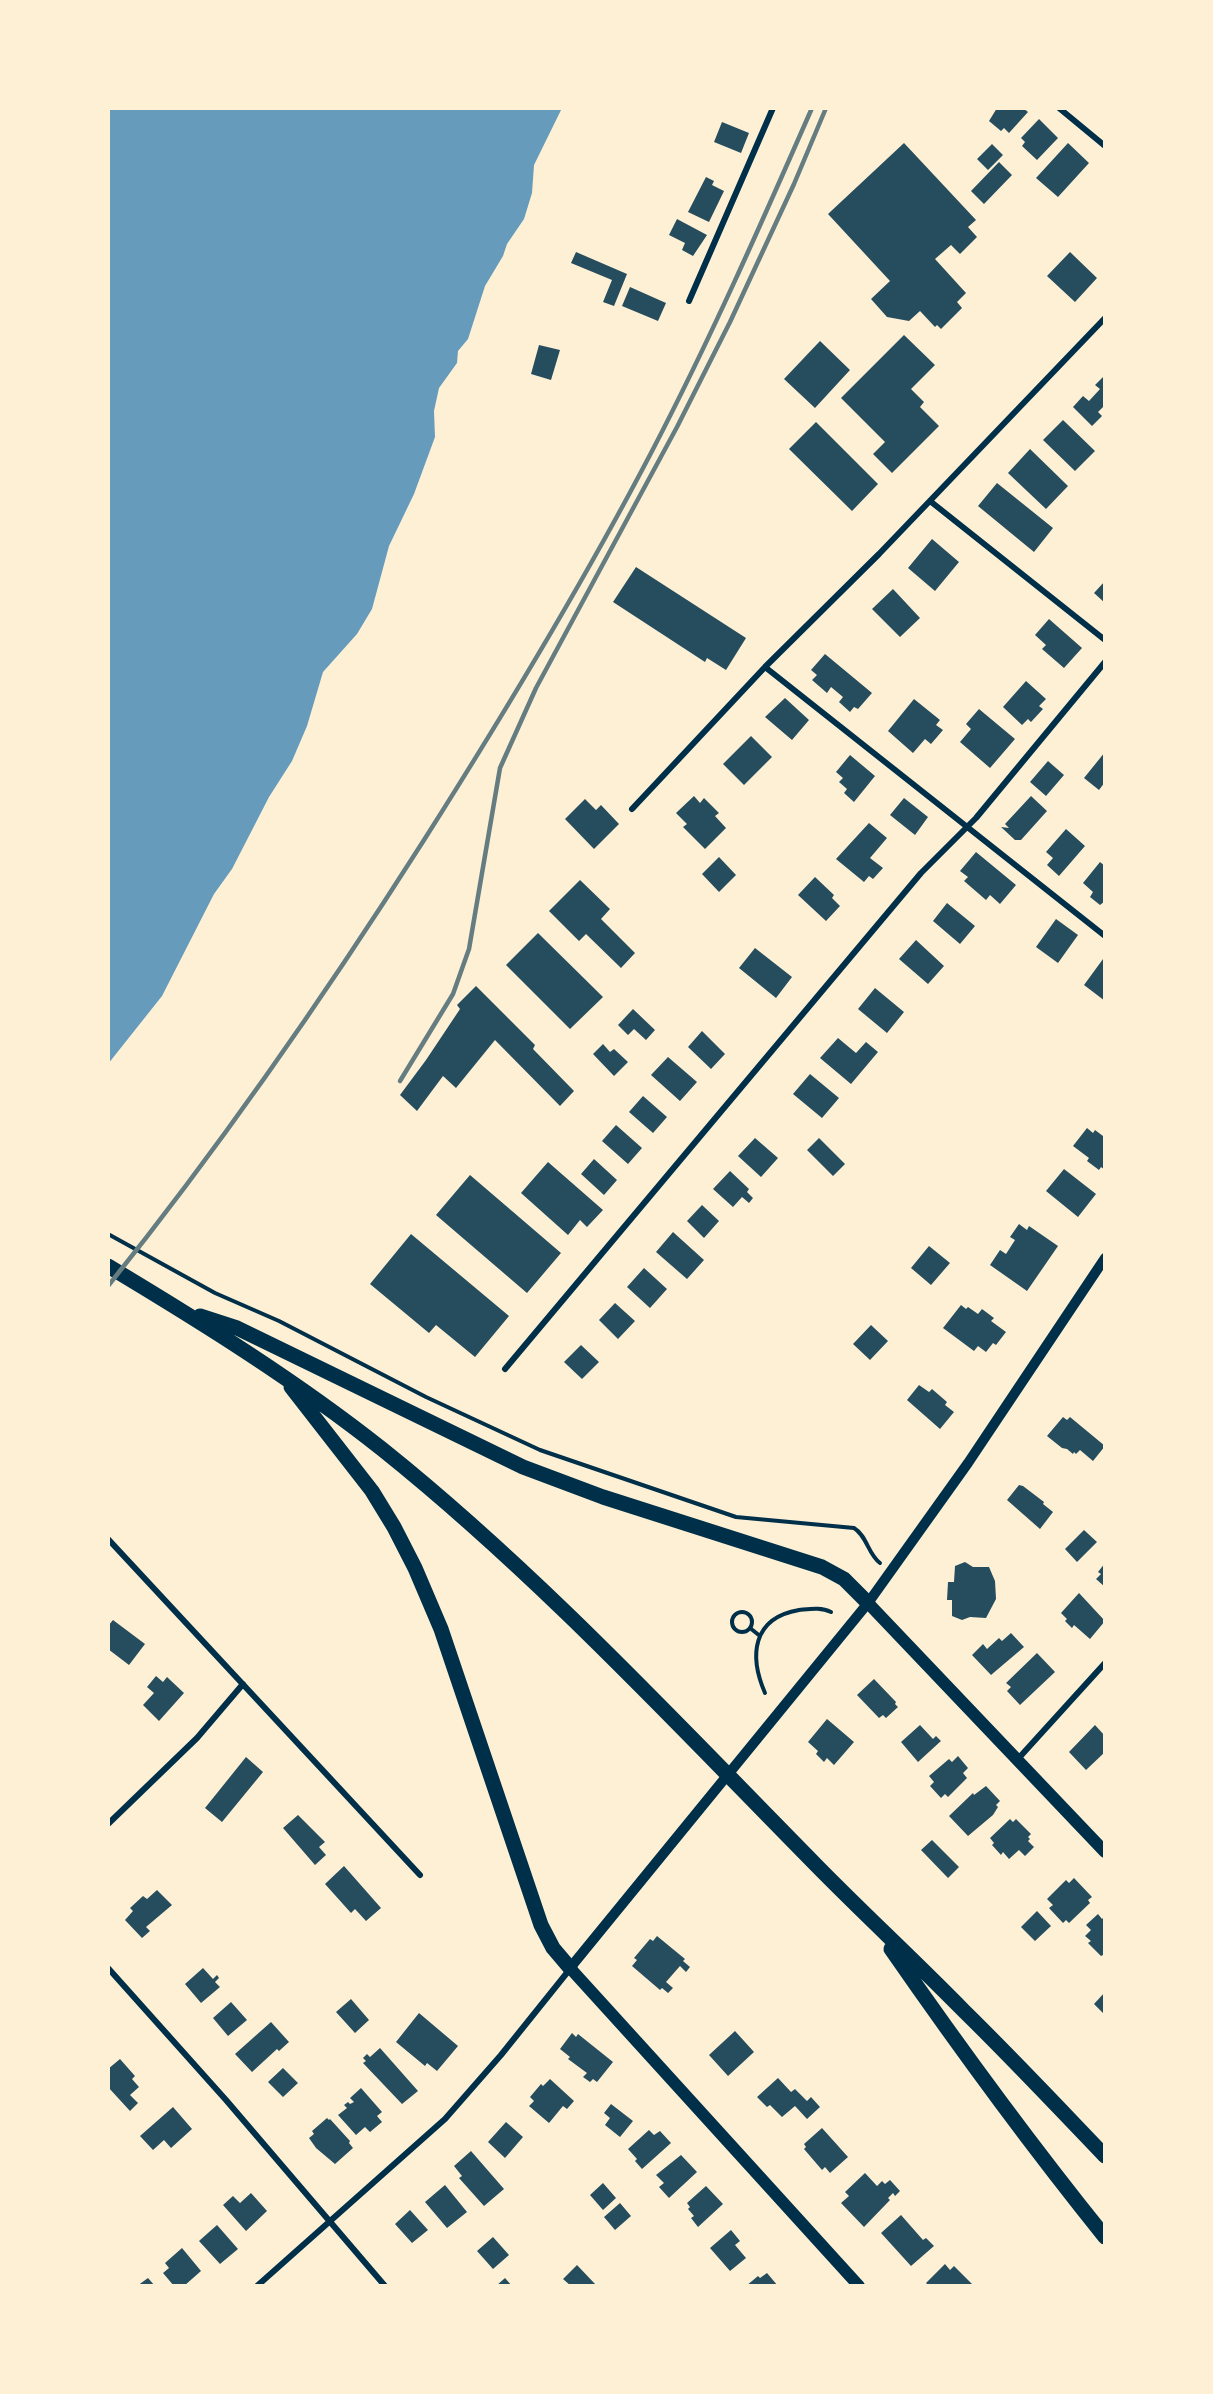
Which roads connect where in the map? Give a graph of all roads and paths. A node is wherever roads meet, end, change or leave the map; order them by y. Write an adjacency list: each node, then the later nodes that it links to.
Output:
1 (773, 108): 4 (street)
2 (1059, 108): 3 (street)
3 (1105, 146)
4 (689, 301)
5 (1105, 318): 6 (street)
6 (930, 501): 7 (street); 9 (street)
7 (1105, 640)
8 (1105, 663): 11 (street)
9 (765, 667): 10 (street); 11 (street)
10 (632, 809)
11 (966, 826): 12 (street); 17 (street)
12 (1105, 936)
13 (108, 1234): 20 (path)
14 (1105, 1258): 21 (street)
15 (108, 1266): 16 (main road)
16 (186, 1313): 18 (main road); 21 (main road)
17 (505, 1369)
18 (284, 1377): 32 (main road); 34 (main road)
19 (108, 1539): 26 (street)
20 (874, 1557)
21 (868, 1603): 28 (main road); 34 (street)
22 (831, 1611): 24 (path)
23 (750, 1628): 23 (path); 24 (path)
24 (760, 1635): 27 (path)
25 (1105, 1663): 28 (street)
26 (243, 1684): 29 (street); 31 (street)
27 (765, 1693)
28 (1017, 1760): 30 (main road)
29 (108, 1824)
30 (1105, 1852)
31 (420, 1875)
32 (872, 1922): 35 (main road); 37 (main road)
33 (108, 1968): 36 (street)
34 (570, 1968): 36 (street); 40 (main road)
35 (1105, 2156)
36 (330, 2221): 38 (street); 39 (street)
37 (1105, 2237)
38 (257, 2286)
39 (385, 2286)
40 (859, 2286)

